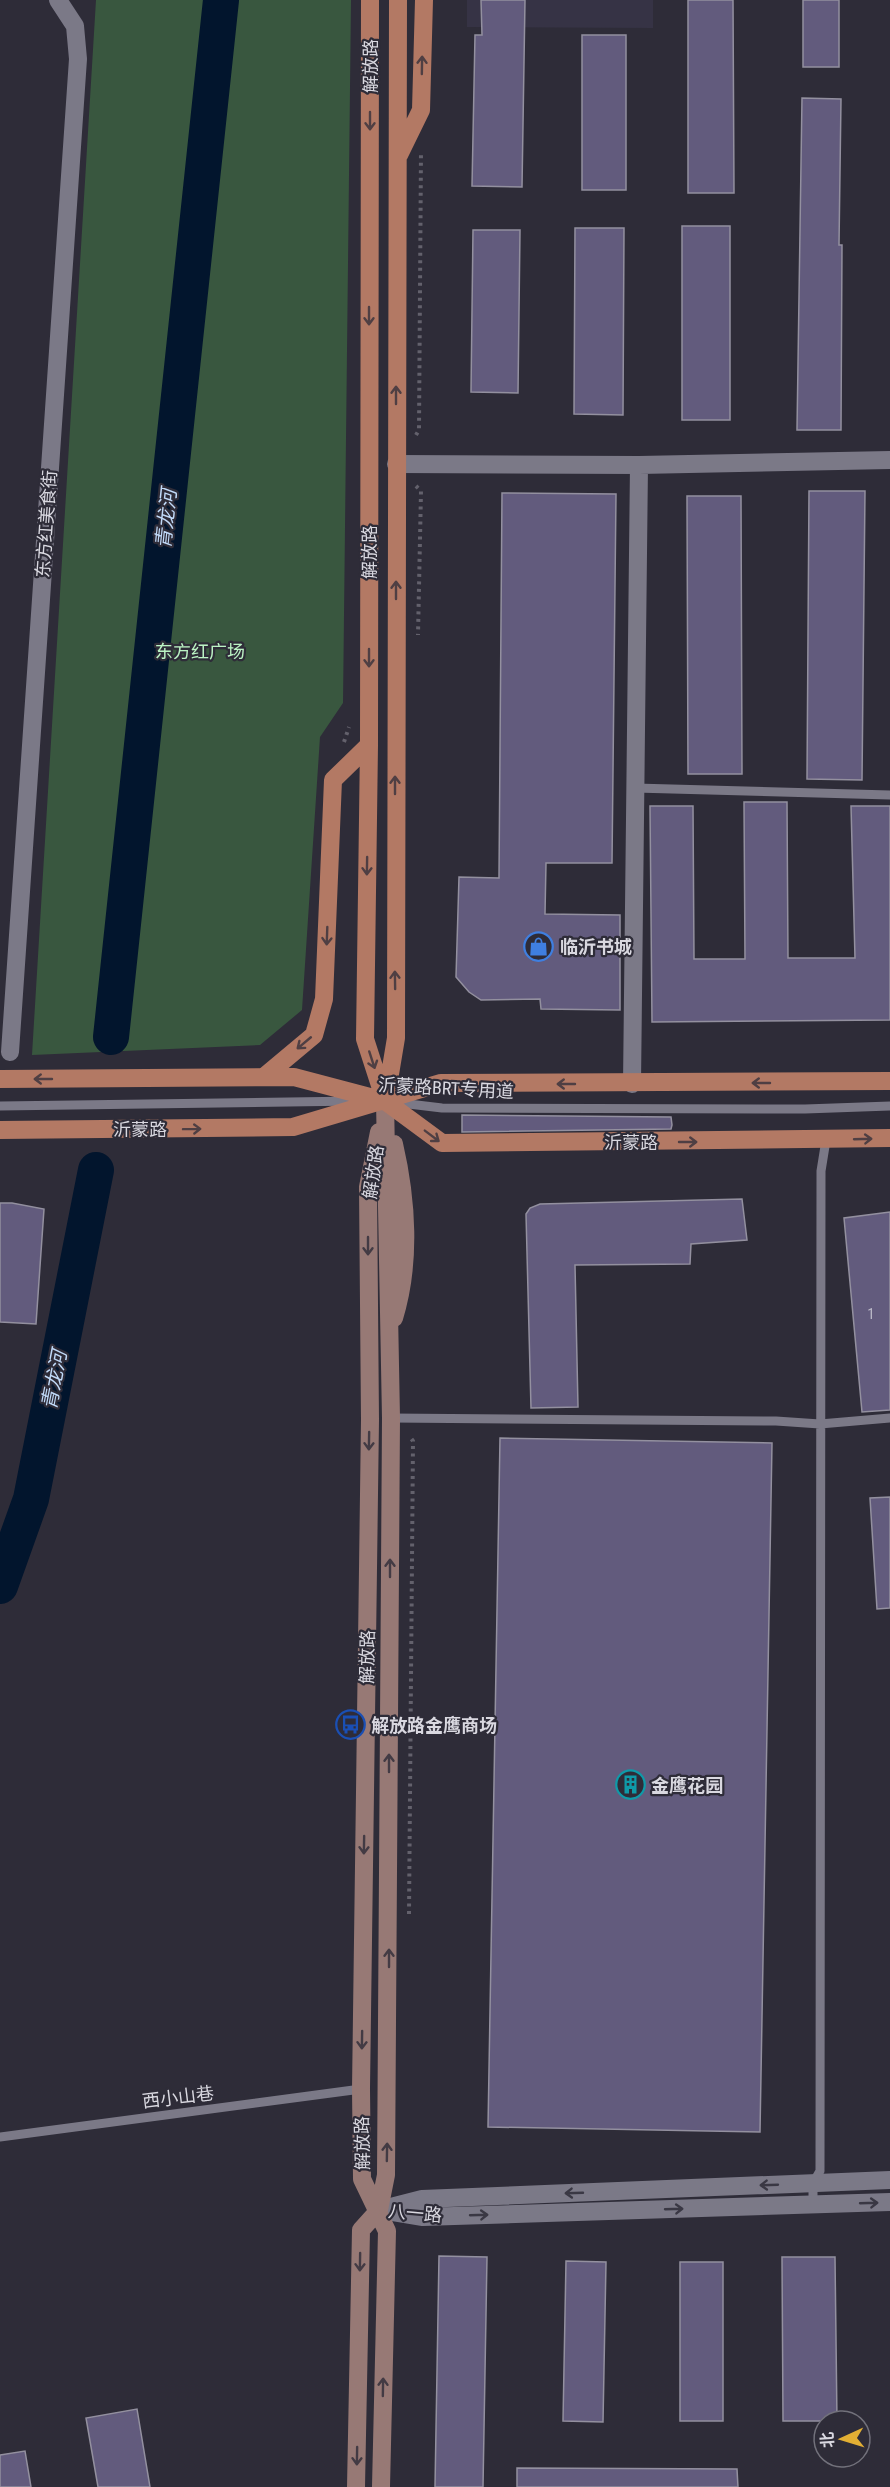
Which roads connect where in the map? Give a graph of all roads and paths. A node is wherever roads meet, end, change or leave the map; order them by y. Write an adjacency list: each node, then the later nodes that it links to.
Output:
1 (58, 0): 12 (street, 东方红美食街)
2 (370, 0): 9 (main road, 解放路, one-way to 9)
3 (398, 0): 5 (main road, 解放路)
4 (424, 0): 5 (main road, one-way to 4)
5 (397, 160): 7 (main road, 解放路, one-way to 5)
6 (890, 460): 8 (street)
7 (396, 464): 8 (street); 17 (main road, 解放路, one-way to 7)
8 (639, 465): 10 (street)
9 (369, 745): 13 (main road, one-way to 13); 17 (main road, 解放路, one-way to 17)
10 (635, 788): 11 (lane); 16 (street)
11 (890, 795)
12 (10, 1052)
13 (266, 1076): 14 (main road, 沂蒙路, one-way to 14); 17 (main road, 沂蒙路)
14 (0, 1079)
15 (890, 1081): 16 (main road, 沂蒙路, one-way to 16)
16 (632, 1084): 17 (main road, 沂蒙路, one-way to 17)
17 (385, 1101): 18 (lane, 沂蒙路BRT专用道); 19 (lane, 沂蒙路BRT专用道); 20 (main road, 沂蒙路, one-way to 17); 22 (main road, 沂蒙路, one-way to 22); 23 (main road, 解放路); 26 (main road, 解放路, one-way to 26)
18 (0, 1106)
19 (890, 1106)
20 (0, 1130)
21 (890, 1138): 22 (main road, 沂蒙路, one-way to 21)
22 (826, 1140): 25 (lane)
23 (391, 1418): 25 (lane); 32 (main road, 解放路, one-way to 23)
24 (890, 1418): 25 (lane)
25 (820, 1424): 29 (lane)
26 (361, 2089): 27 (lane, 西小山巷); 32 (main road, 解放路)
27 (0, 2137)
28 (890, 2180): 29 (street, 八一路)
29 (813, 2183): 31 (lane); 32 (street, 八一路, one-way to 32)
30 (890, 2202): 31 (street, 八一路, one-way to 30)
31 (813, 2205): 32 (street, 八一路, one-way to 31)
32 (379, 2210): 33 (main road, 解放路, one-way to 33); 34 (main road, 解放路, one-way to 32)
33 (356, 2487)
34 (381, 2487)

